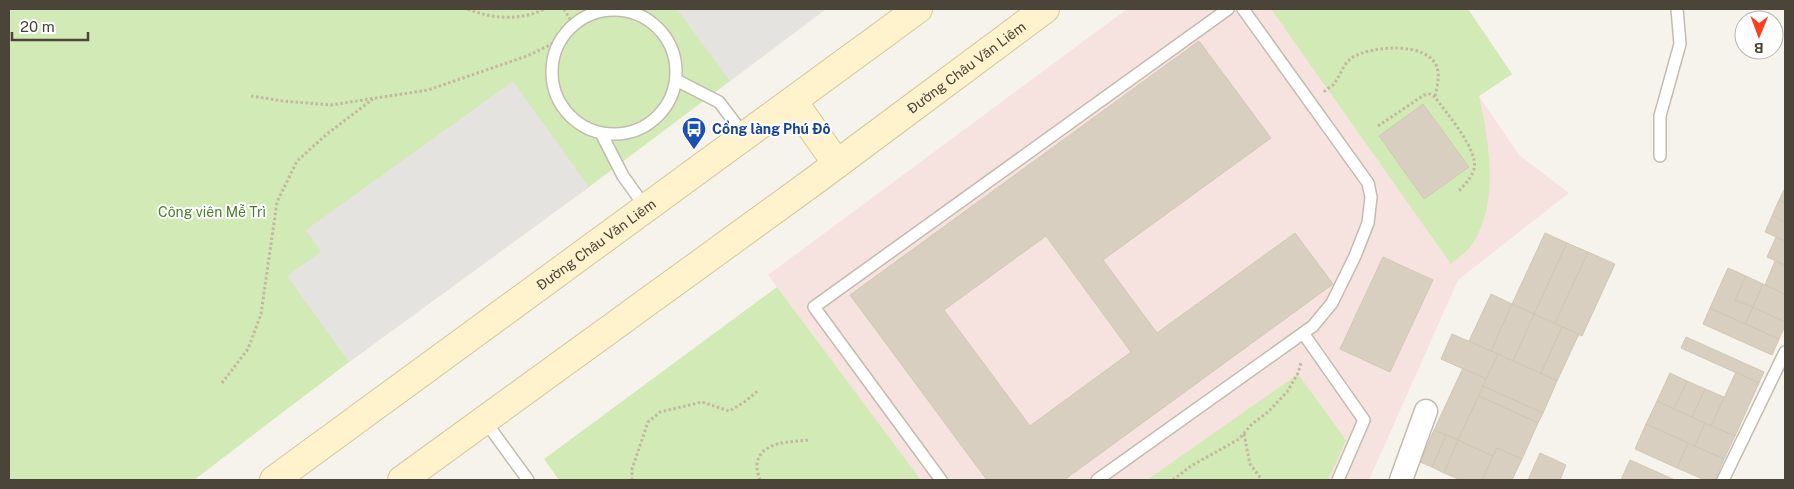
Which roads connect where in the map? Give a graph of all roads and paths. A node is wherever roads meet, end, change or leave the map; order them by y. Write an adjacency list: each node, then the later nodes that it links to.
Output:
1 (468, 9): 2 (path)
2 (544, 9)
3 (564, 9): 10 (path)
4 (918, 9): 16 (main road, Đường Châu Văn Liêm)
5 (1045, 9): 22 (main road, Đường Châu Văn Liêm)
6 (1228, 9): 38 (lane)
7 (1243, 9): 17 (lane)
8 (1677, 9): 21 (lane)
9 (592, 12): 10 (lane); 12 (lane)
10 (573, 24): 11 (lane)
11 (560, 40): 15 (path); 19 (lane)
12 (676, 80): 19 (lane); 20 (lane)
13 (251, 96): 15 (path)
14 (1436, 97): 17 (path); 18 (path); 23 (path)
15 (373, 98): 27 (path)
16 (793, 101): 20 (main road, Đường Châu Văn Liêm); 22 (main road)
17 (1310, 102): 25 (lane)
18 (1378, 126)
19 (602, 133): 24 (lane)
20 (745, 136): 24 (main road, Đường Châu Văn Liêm)
21 (1660, 156)
22 (837, 164): 30 (main road, Đường Châu Văn Liêm)
23 (1458, 192)
24 (646, 208): 33 (main road, Đường Châu Văn Liêm)
25 (1306, 337): 31 (path); 39 (lane); 42 (lane)
26 (1785, 352): 44 (lane)
27 (222, 383)
28 (759, 390): 36 (path)
29 (1426, 411): 43 (street)
30 (485, 421): 34 (main road, Đường Châu Văn Liêm); 35 (lane)
31 (1244, 434): 40 (path); 41 (path)
32 (808, 440): 37 (path)
33 (274, 480)
34 (405, 480)
35 (528, 480)
36 (632, 480)
37 (760, 480)
38 (942, 480)
39 (1097, 480)
40 (1173, 480)
41 (1262, 480)
42 (1338, 480)
43 (1401, 480)
44 (1723, 480)

